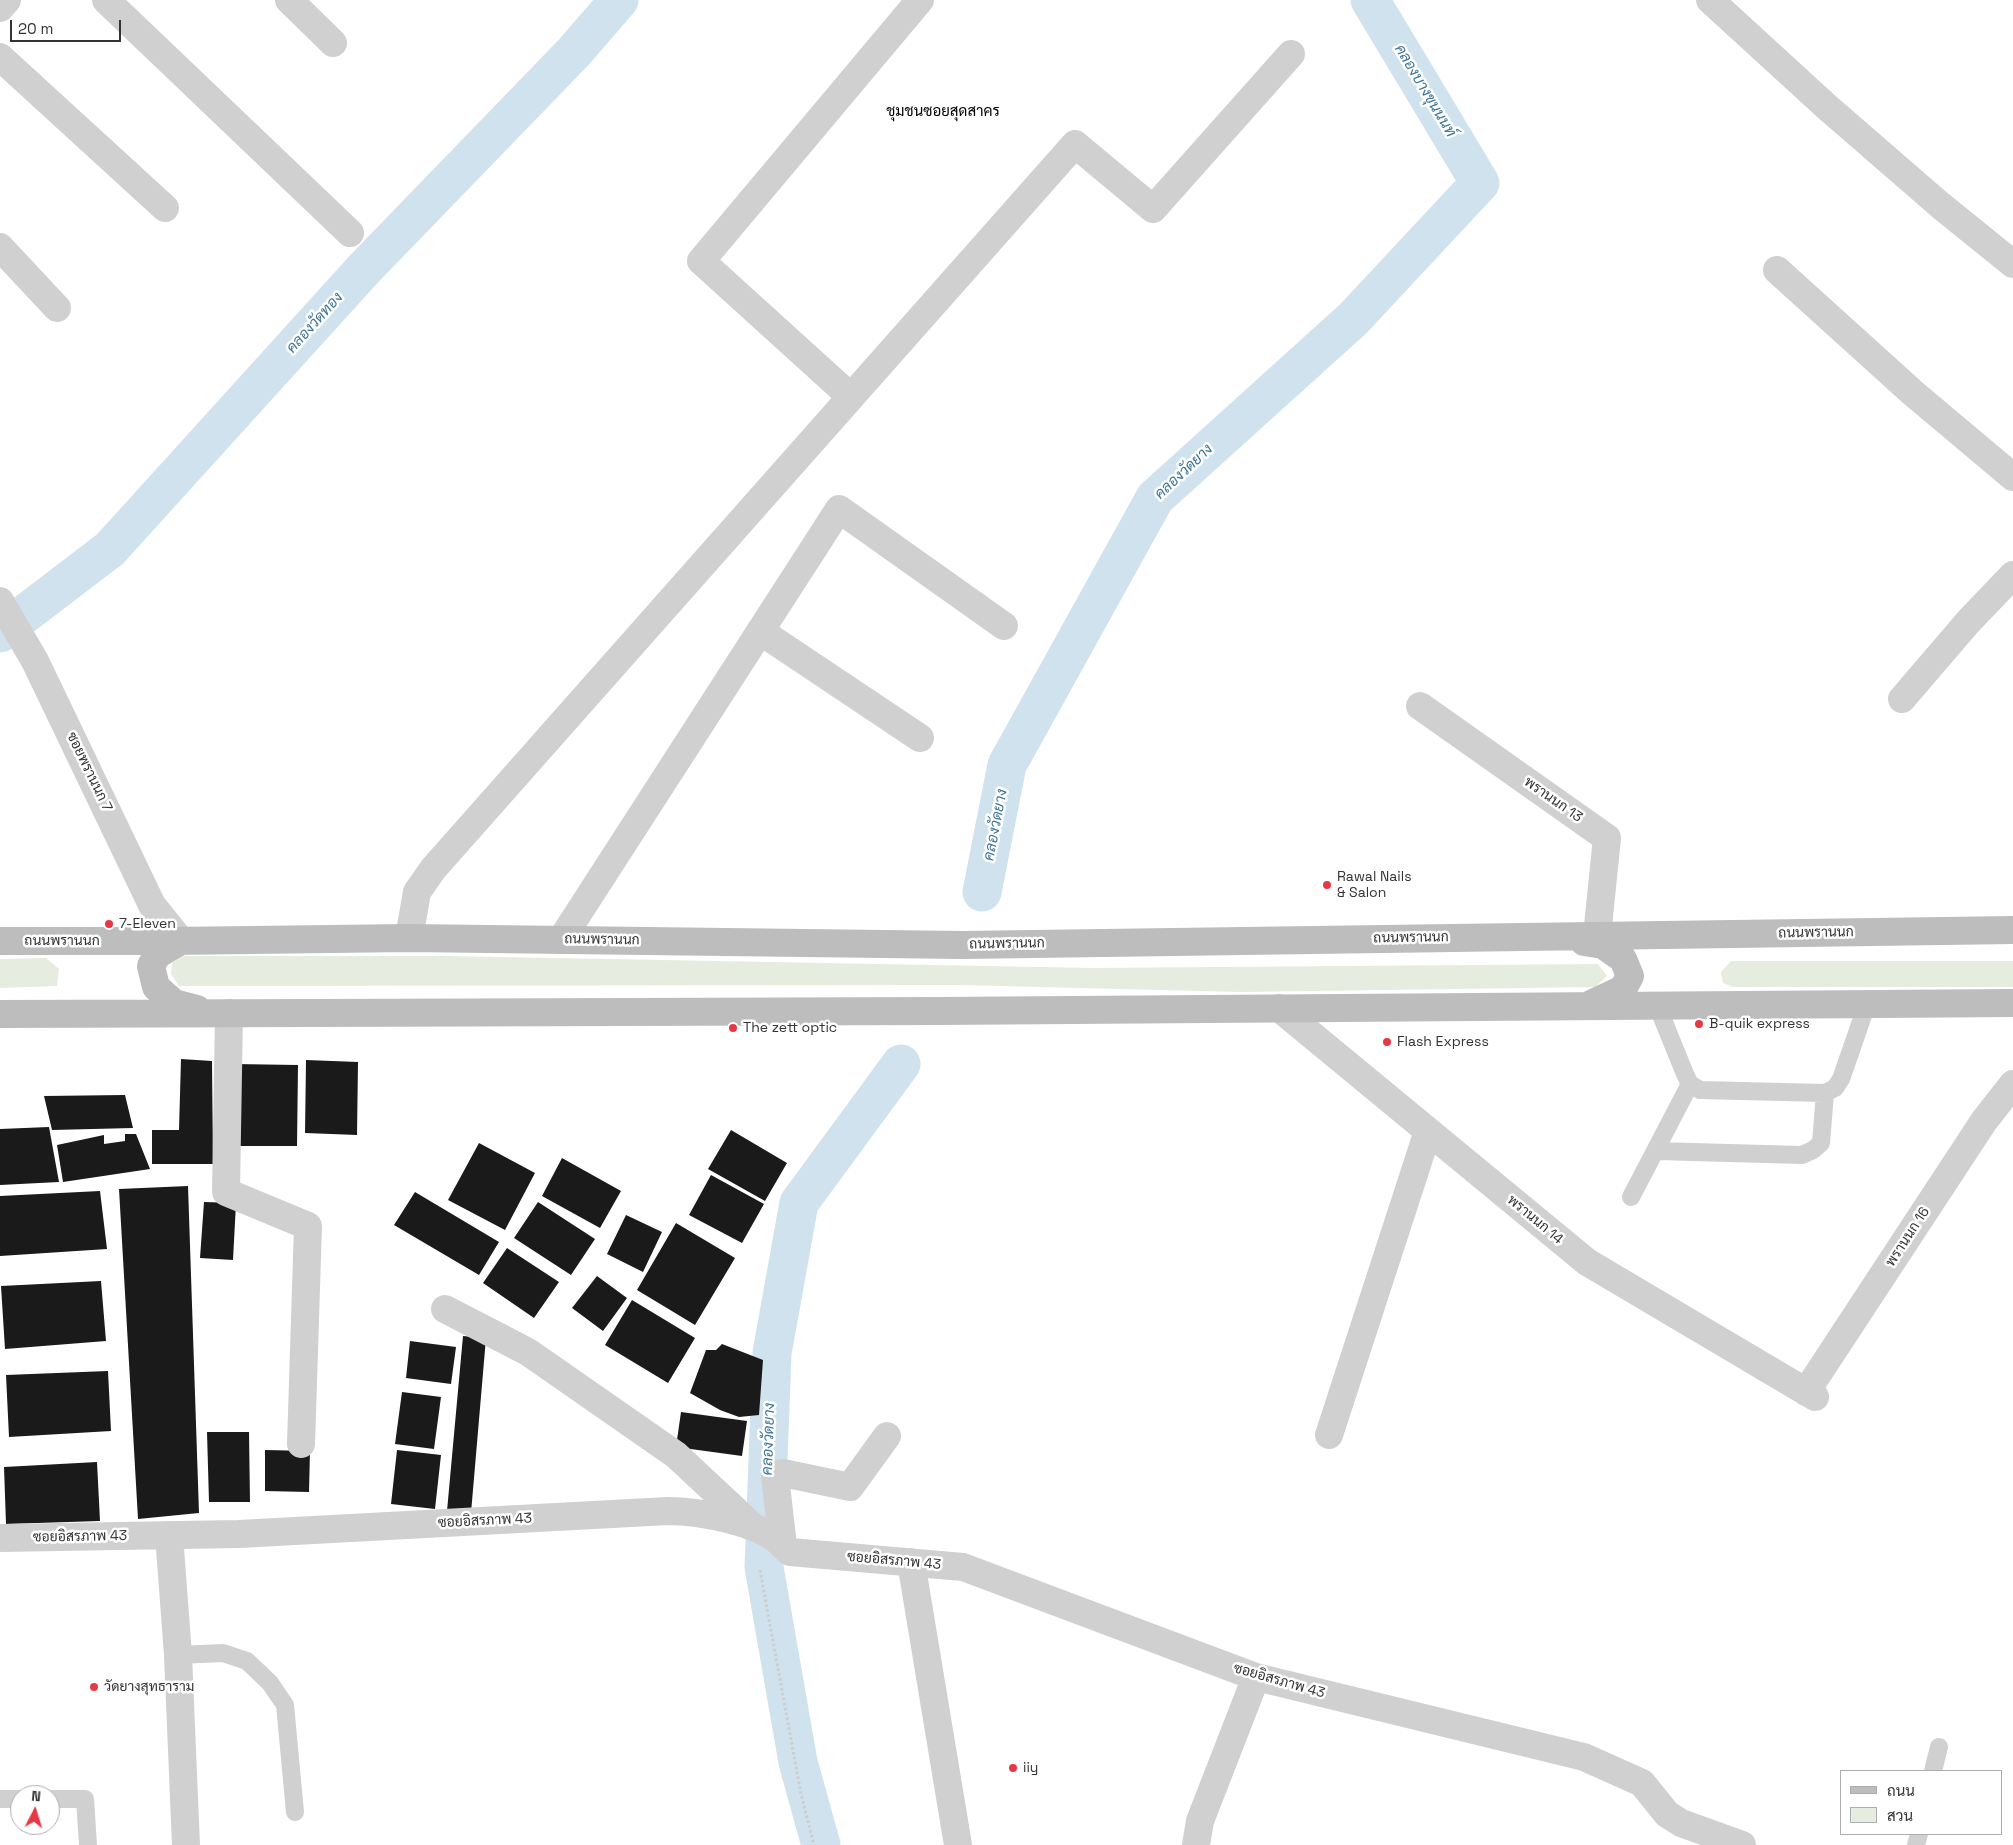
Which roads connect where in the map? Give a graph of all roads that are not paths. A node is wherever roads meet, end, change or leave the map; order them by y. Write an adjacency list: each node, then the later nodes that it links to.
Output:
1 (8, 0): 6 (street)
2 (106, 0): 11 (street)
3 (289, 0): 7 (street)
4 (920, 0): 16 (street)
5 (1710, 0): 13 (street)
6 (0, 8)
7 (333, 44)
8 (1291, 54): 16 (street)
9 (0, 57): 10 (street)
10 (164, 208)
11 (350, 232)
12 (0, 247): 15 (street)
13 (2013, 264)
14 (1777, 270): 17 (street)
15 (57, 308)
16 (851, 397): 28 (street)
17 (2013, 477)
18 (2013, 575): 22 (street)
19 (1, 602): 31 (street, ซอยพรานนก 7)
20 (1004, 626): 21 (street)
21 (760, 631): 24 (street); 29 (street)
22 (1902, 699)
23 (1420, 706): 27 (street, พรานนก 13)
24 (920, 738)
25 (2008, 933): 27 (main road, ถนนพรานนก)
26 (1555, 936): 27 (main road, ถนนพรานนก); 29 (main road, ถนนพรานนก); 35 (main road)
27 (1597, 936)
28 (409, 938): 29 (main road, ถนนพรานนก); 31 (main road, ถนนพรานนก)
29 (561, 940)
30 (0, 941): 31 (main road, ถนนพรานนก)
31 (181, 941): 37 (main road)
32 (2011, 1002): 33 (main road)
33 (1867, 1004): 34 (main road); 41 (lane)
34 (1657, 1005): 35 (main road); 39 (lane)
35 (1588, 1006): 36 (main road)
36 (1279, 1008): 37 (main road); 42 (street, พรานนก 14)
37 (220, 1013): 38 (main road); 49 (street)
38 (0, 1014)
39 (1690, 1084): 41 (lane); 43 (lane)
40 (2013, 1084): 46 (street, พรานนก 16)
41 (1825, 1093): 43 (lane)
42 (1428, 1131): 46 (street, พรานนก 14); 47 (street)
43 (1656, 1151): 44 (lane)
44 (1631, 1197)
45 (445, 1309): 52 (street)
46 (1811, 1395)
47 (1329, 1435)
48 (887, 1436): 52 (street)
49 (301, 1444)
50 (169, 1535): 51 (street, ซอยอิสรภาพ 43); 52 (street, ซอยอิสรภาพ 43); 54 (street)
51 (0, 1538)
52 (771, 1538): 53 (street, ซอยอิสรภาพ 43)
53 (911, 1562): 55 (street, ซอยอิสรภาพ 43); 62 (street)
54 (178, 1655): 59 (lane); 61 (street)
55 (1256, 1677): 63 (street); 64 (street, ซอยอิสรภาพ 43)
56 (1939, 1747): 57 (lane)
57 (1934, 1770)
58 (60, 1799): 60 (lane)
59 (295, 1812)
60 (88, 1845)
61 (186, 1845)
62 (958, 1845)
63 (1196, 1845)
64 (1742, 1845)

